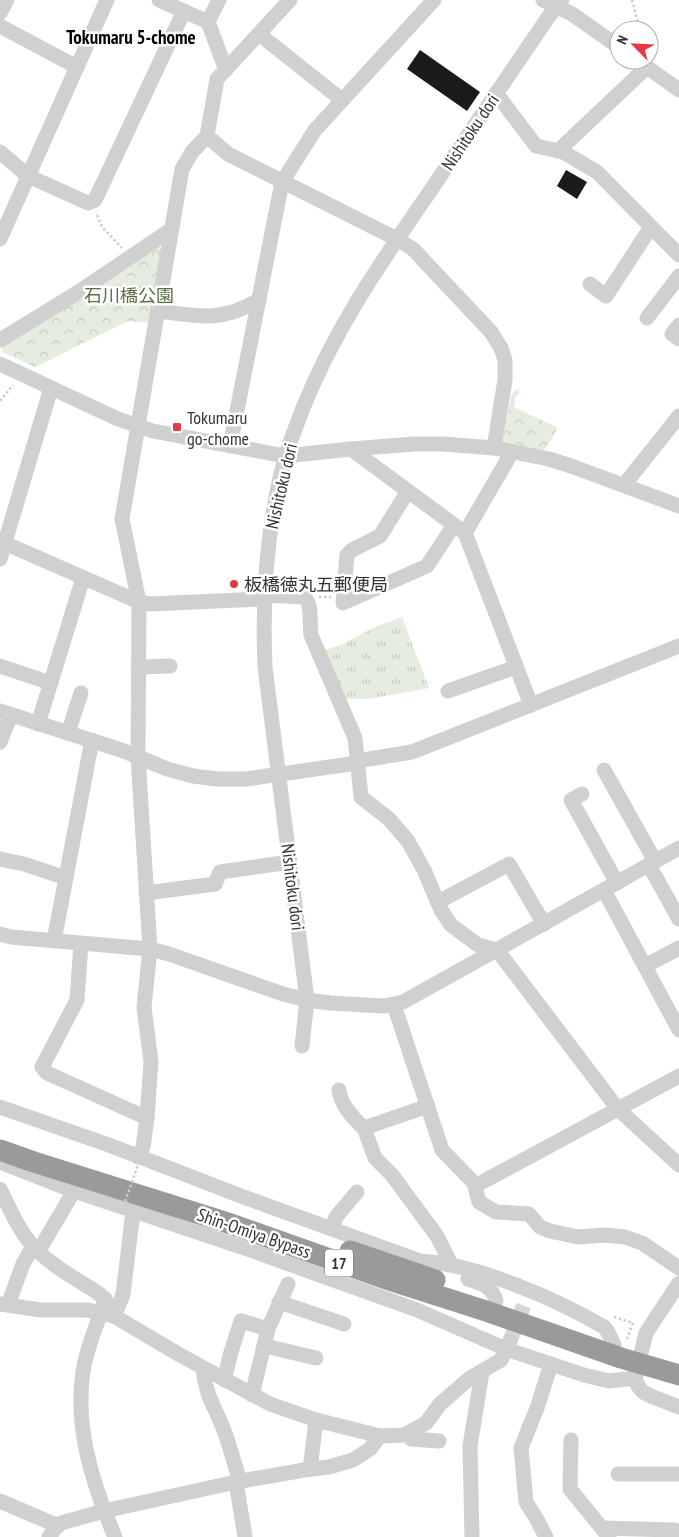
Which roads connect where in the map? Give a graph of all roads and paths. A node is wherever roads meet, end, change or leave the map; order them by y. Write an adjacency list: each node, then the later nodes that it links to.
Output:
1 (6, 0): 11 (street)
2 (107, 0): 17 (street)
3 (159, 0): 10 (street)
4 (219, 0): 13 (street)
5 (290, 0): 15 (street)
6 (434, 0): 23 (street)
7 (543, 0): 9 (street)
8 (632, 0): 12 (path)
9 (560, 3): 16 (street); 22 (street, Nishitoku dori)
10 (184, 11): 13 (street); 27 (street)
11 (0, 13)
12 (637, 20)
13 (208, 22): 18 (street)
14 (0, 26): 17 (street)
15 (259, 34): 18 (street); 23 (street)
16 (609, 41)
17 (77, 67): 27 (street)
18 (226, 70): 24 (street)
19 (636, 70): 25 (street)
20 (651, 70): 21 (street)
21 (679, 90)
22 (496, 94): 25 (street); 33 (street, Nishitoku dori)
23 (342, 100): 28 (street)
24 (207, 136): 28 (street); 31 (street)
25 (558, 151): 30 (street)
26 (0, 152): 27 (street)
27 (28, 176): 32 (street)
28 (282, 182): 33 (street); 38 (street)
29 (94, 209): 34 (path)
30 (651, 227): 35 (street); 37 (street)
31 (172, 229): 39 (street); 43 (street)
32 (0, 239)
33 (397, 239): 51 (street); 54 (street, Nishitoku dori)
34 (125, 252)
35 (679, 255)
36 (679, 276): 40 (street)
37 (590, 284)
38 (259, 300): 39 (street); 50 (street)
39 (158, 311): 49 (street)
40 (648, 318)
41 (679, 325): 42 (street)
42 (679, 339)
43 (0, 340)
44 (0, 364): 46 (street)
45 (15, 382): 47 (path)
46 (51, 388): 49 (street); 59 (street)
47 (0, 401)
48 (679, 416): 55 (street)
49 (138, 427): 50 (street); 65 (street)
50 (230, 446): 54 (street)
51 (494, 448): 52 (street); 53 (street)
52 (351, 449): 54 (street); 56 (street)
53 (512, 452): 55 (street); 58 (street)
54 (285, 456): 62 (street, Nishitoku dori)
55 (624, 485): 57 (street)
56 (408, 491): 58 (street); 63 (street)
57 (679, 506)
58 (460, 529): 63 (street); 70 (street)
59 (2, 542): 60 (street); 61 (street)
60 (0, 559)
61 (83, 578): 65 (street); 71 (street)
62 (263, 597): 64 (street); 65 (street); 83 (street, Nishitoku dori)
63 (339, 597): 64 (path)
64 (312, 598): 81 (street)
65 (139, 602): 69 (street)
66 (679, 646): 74 (street)
67 (0, 666): 71 (street)
68 (170, 666): 69 (street)
69 (138, 667): 80 (street)
70 (516, 667): 72 (street); 74 (street)
71 (51, 683): 76 (street)
72 (448, 691)
73 (81, 693): 77 (street)
74 (530, 705): 81 (street)
75 (6, 713): 76 (street); 79 (street)
76 (38, 724): 77 (street)
77 (68, 733): 78 (street)
78 (92, 740): 80 (street); 89 (street)
79 (0, 742)
80 (138, 757): 83 (street); 91 (street)
81 (357, 762): 83 (street); 92 (street)
82 (604, 770): 88 (street)
83 (278, 774): 87 (street, Nishitoku dori)
84 (582, 794): 90 (street)
85 (679, 848): 88 (street)
86 (0, 860): 89 (street)
87 (290, 862): 91 (street); 102 (street, Nishitoku dori)
88 (652, 863): 90 (street); 93 (street)
89 (66, 878): 96 (street)
90 (611, 886): 94 (street); 101 (street)
91 (146, 893): 99 (street)
92 (438, 902): 94 (street); 100 (street)
93 (679, 919)
94 (544, 924): 100 (street)
95 (0, 934): 96 (street)
96 (54, 941): 97 (street)
97 (81, 944): 99 (street); 112 (street)
98 (679, 948): 101 (street)
99 (150, 949): 102 (street); 112 (street)
100 (497, 950): 103 (street); 111 (street)
101 (645, 966): 104 (street)
102 (308, 1000): 103 (street); 106 (street, Nishitoku dori)
103 (394, 1004): 109 (street)
104 (675, 1013): 105 (street)
105 (679, 1030)
106 (302, 1046)
107 (679, 1076): 111 (street)
108 (339, 1090): 113 (street)
109 (428, 1106): 113 (street); 119 (street)
110 (0, 1107): 116 (street)
111 (618, 1109): 118 (street); 119 (street)
112 (147, 1118): 116 (street)
113 (364, 1128): 127 (street)
114 (0, 1138): 131 (highway, Shin-Omiya Bypass / 17)
115 (0, 1150): 143 (highway, Shin-Omiya Bypass / 17)
116 (136, 1159): 123 (path, bridge); 124 (street)
117 (0, 1162): 121 (street)
118 (679, 1165)
119 (475, 1186): 128 (street)
120 (0, 1189): 125 (street)
121 (74, 1191): 123 (street); 125 (street)
122 (357, 1192): 124 (street)
123 (131, 1207): 134 (street); 137 (street)
124 (332, 1228): 126 (street)
125 (36, 1249): 133 (street); 134 (street)
126 (420, 1261): 127 (street); 131 (street)
127 (451, 1264): 138 (street)
128 (679, 1268)
129 (679, 1283): 143 (street)
130 (288, 1284): 132 (street)
131 (496, 1301): 138 (highway, Shin-Omiya Bypass / 17)
132 (279, 1302): 135 (street); 136 (street)
133 (4, 1304): 134 (street)
134 (107, 1309): 144 (street); 160 (street)
135 (344, 1324)
136 (268, 1330): 139 (street); 147 (street)
137 (508, 1345): 142 (street); 145 (street)
138 (614, 1345): 143 (highway, Shin-Omiya Bypass / 17)
139 (265, 1346): 140 (street); 148 (street)
140 (316, 1358)
141 (679, 1362): 143 (highway, Shin-Omiya Bypass / 17)
142 (551, 1364): 143 (street); 168 (street)
143 (638, 1365): 146 (highway, Shin-Omiya Bypass / 17); 149 (street)
144 (203, 1368): 147 (street); 158 (street)
145 (482, 1372): 152 (street); 161 (street)
146 (679, 1375)
147 (224, 1380): 148 (street)
148 (252, 1395): 150 (street)
149 (679, 1407)
150 (316, 1420): 151 (street); 155 (street)
151 (380, 1436): 152 (street); 155 (street)
152 (405, 1438): 154 (street)
153 (571, 1440): 164 (street)
154 (439, 1441)
155 (310, 1469): 158 (street)
156 (618, 1474): 157 (street)
157 (679, 1474)
158 (238, 1482): 160 (street); 166 (street)
159 (0, 1501): 162 (street)
160 (104, 1511): 162 (street); 165 (street)
161 (472, 1530): 167 (street)
162 (54, 1531)
163 (679, 1531): 164 (street)
164 (606, 1532)
165 (115, 1537)
166 (245, 1537)
167 (478, 1537)
168 (546, 1537)

